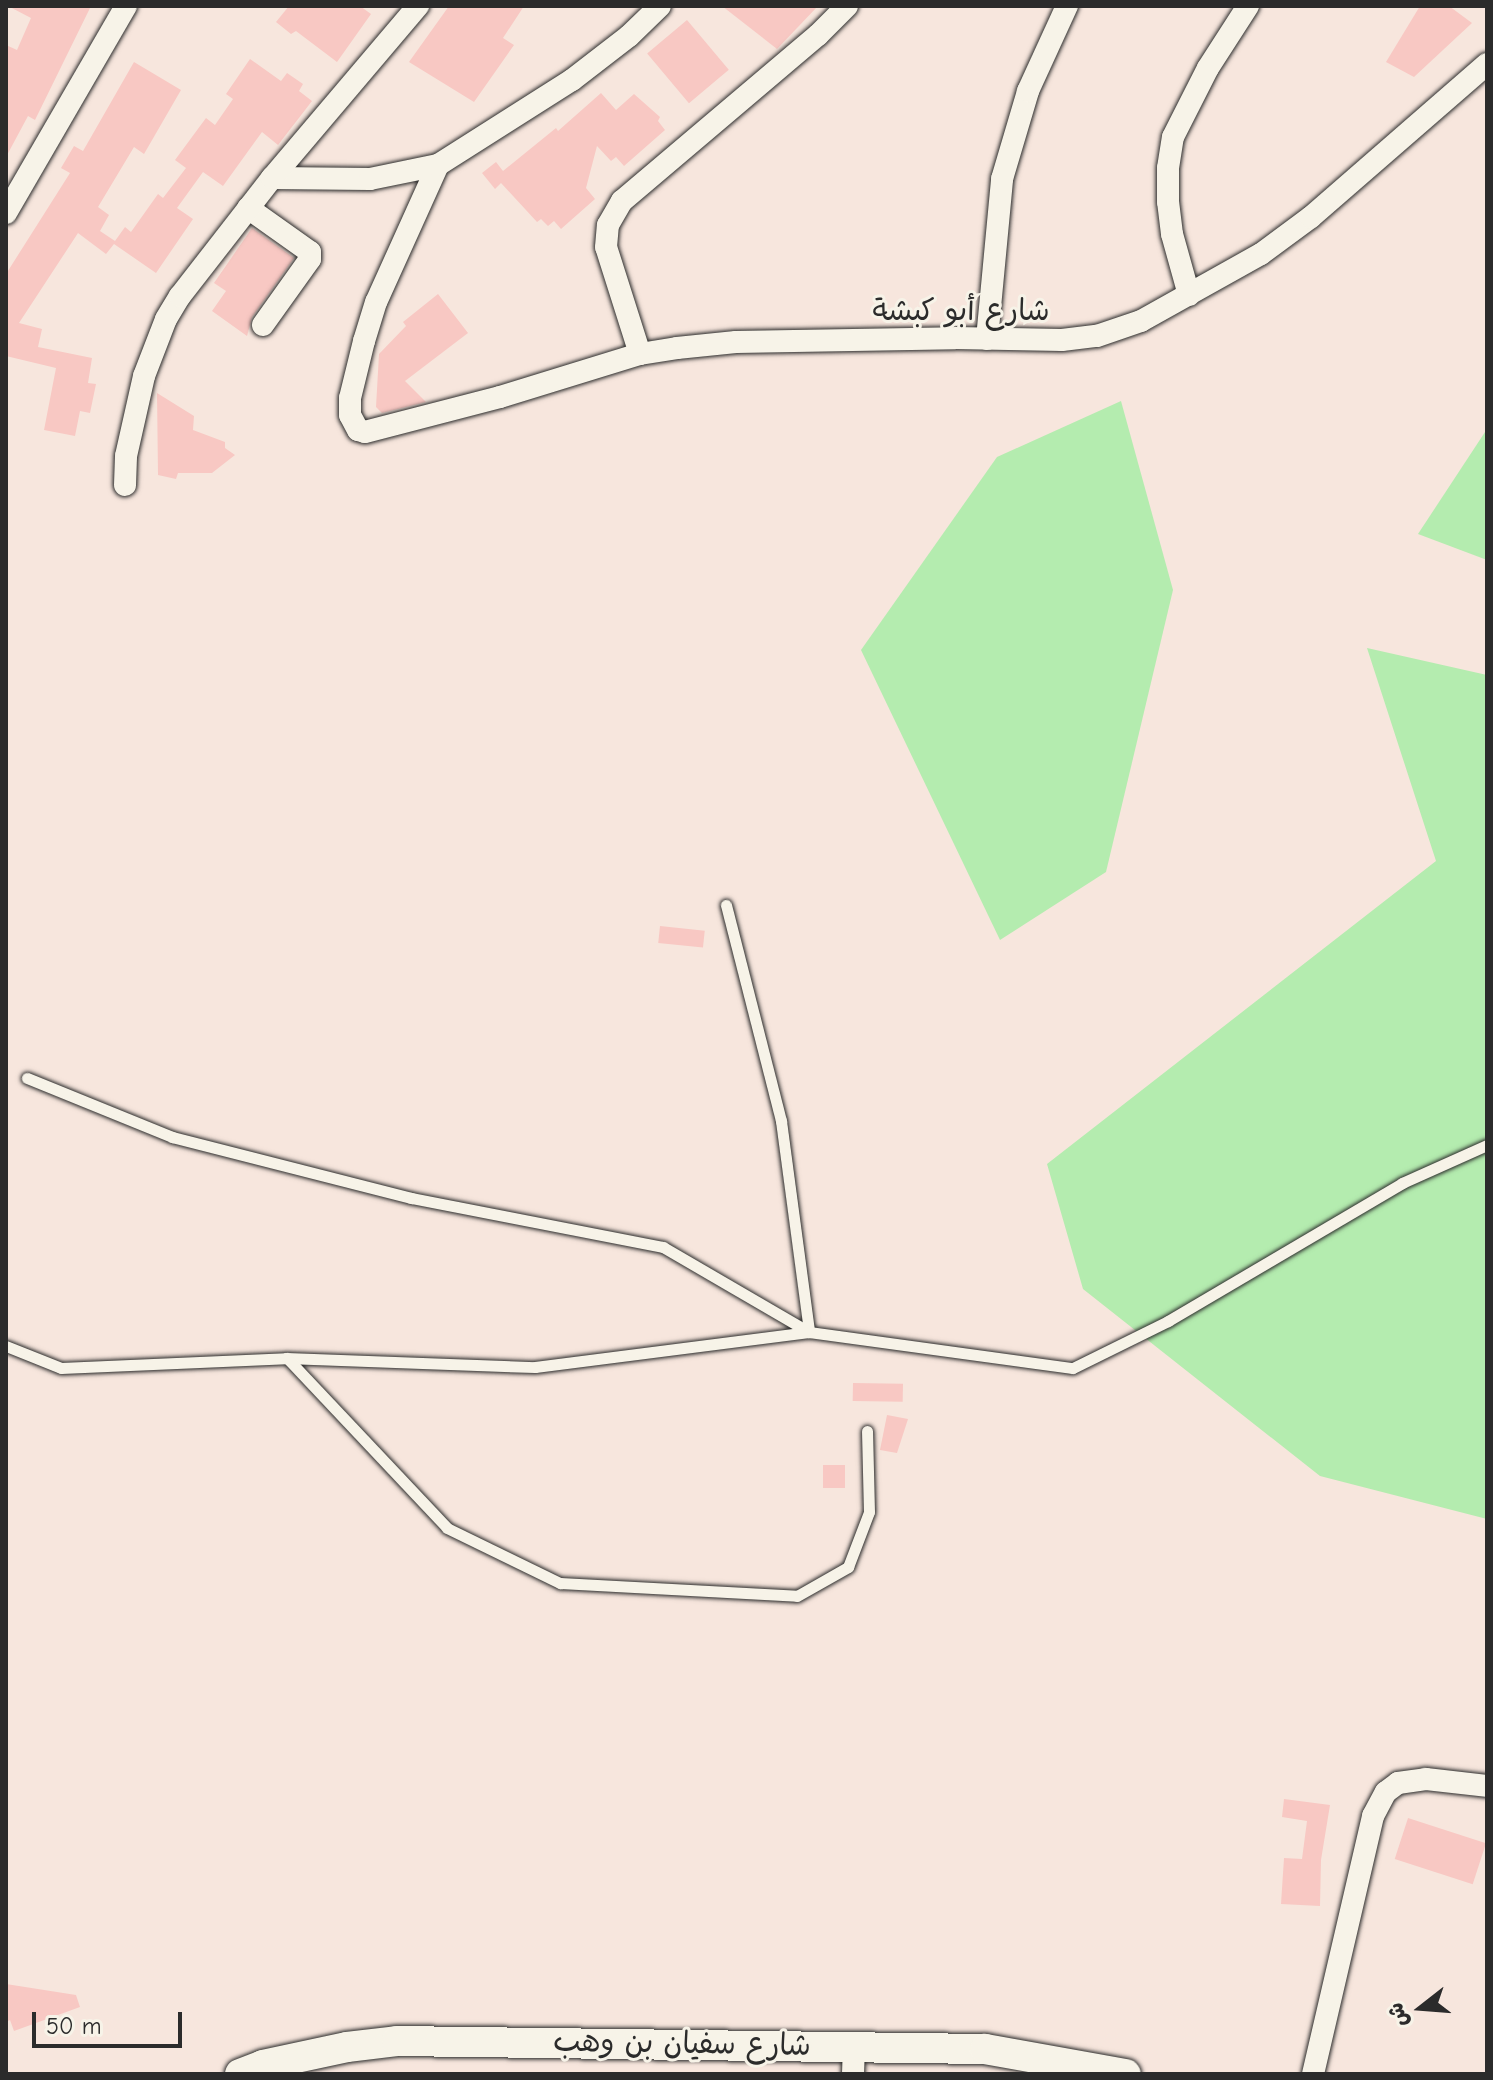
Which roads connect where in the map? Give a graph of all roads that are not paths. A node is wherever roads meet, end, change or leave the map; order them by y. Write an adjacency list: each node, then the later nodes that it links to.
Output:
1 (126, 6): 11 (street)
2 (418, 6): 9 (street)
3 (660, 6): 8 (street)
4 (847, 6): 15 (street)
5 (1067, 6): 14 (street)
6 (1248, 6): 12 (street)
7 (1487, 64): 12 (street, شارع أبو كبشة)
8 (438, 165): 9 (street); 15 (street, شارع أبو كبشة)
9 (272, 178): 10 (street)
10 (248, 208): 13 (street); 16 (street)
11 (6, 213)
12 (1189, 295): 14 (street, شارع أبو كبشة)
13 (263, 325)
14 (987, 339): 15 (street, شارع أبو كبشة)
15 (640, 354)
16 (125, 485)
17 (726, 905): 20 (lane)
18 (27, 1078): 20 (lane)
19 (1487, 1145): 20 (lane)
20 (809, 1332): 22 (lane)
21 (6, 1346): 22 (lane)
22 (287, 1358): 23 (lane)
23 (867, 1431)
24 (1487, 1786): 29 (street)
25 (853, 2060): 26 (street, شارع سفيان بن وهب); 27 (street, شارع سفيان بن وهب)
26 (1084, 2069): 28 (street, شارع سفيان بن وهب)
27 (256, 2071)
28 (1126, 2074)
29 (1313, 2074)

